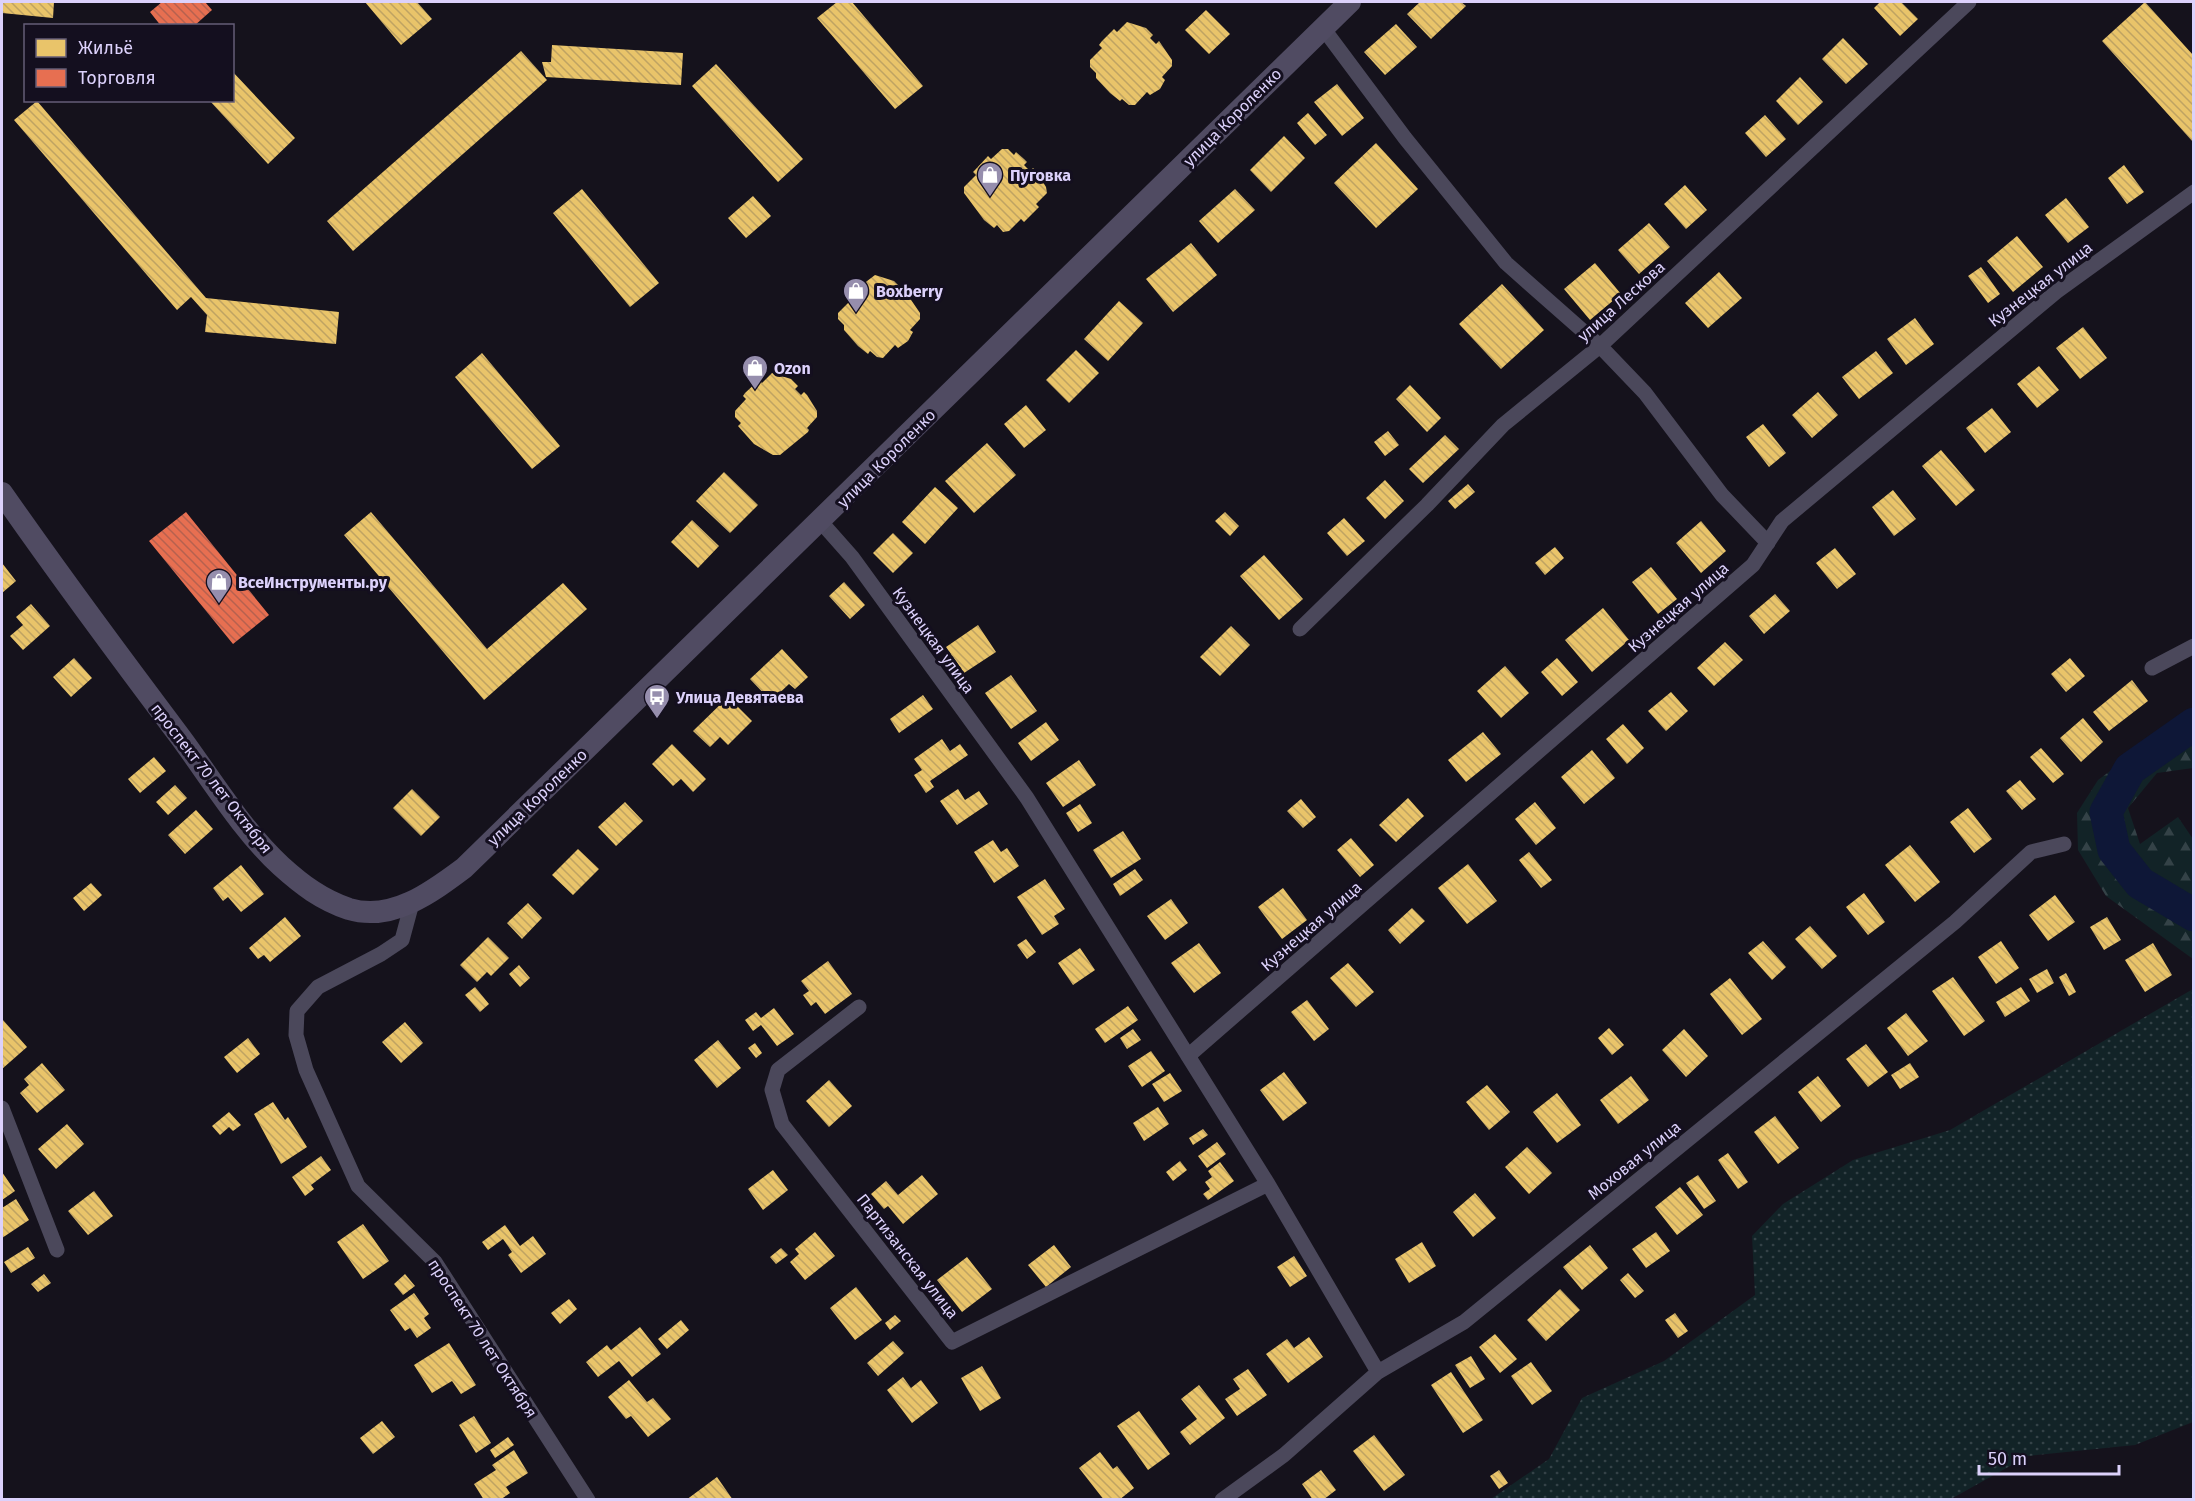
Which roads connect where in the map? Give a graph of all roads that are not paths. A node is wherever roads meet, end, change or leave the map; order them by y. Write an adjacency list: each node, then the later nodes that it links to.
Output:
1 (1350, 2): 3 (street, улица Короленко)
2 (1969, 2): 5 (street, улица Лескова)
3 (1323, 28): 5 (street); 7 (street, улица Короленко)
4 (2193, 192): 8 (street, Кузнецкая улица)
5 (1600, 346): 8 (street); 9 (street, улица Лескова)
6 (2, 493): 13 (street, проспект 70 лет Октября)
7 (821, 522): 13 (street, улица Короленко); 15 (street, Кузнецкая улица)
8 (1768, 543): 15 (street, Кузнецкая улица)
9 (1300, 629)
10 (2193, 646): 11 (street)
11 (2152, 668)
12 (2064, 844): 19 (street, Моховая улица)
13 (412, 903): 20 (street, проспект 70 лет Октября)
14 (859, 1007): 17 (street, Партизанская улица)
15 (1188, 1056): 17 (street, Кузнецкая улица)
16 (2, 1108): 18 (street)
17 (1269, 1184): 19 (street, Кузнецкая улица)
18 (57, 1250)
19 (1378, 1372): 21 (street, Моховая улица)
20 (588, 1500)
21 (1222, 1500)

